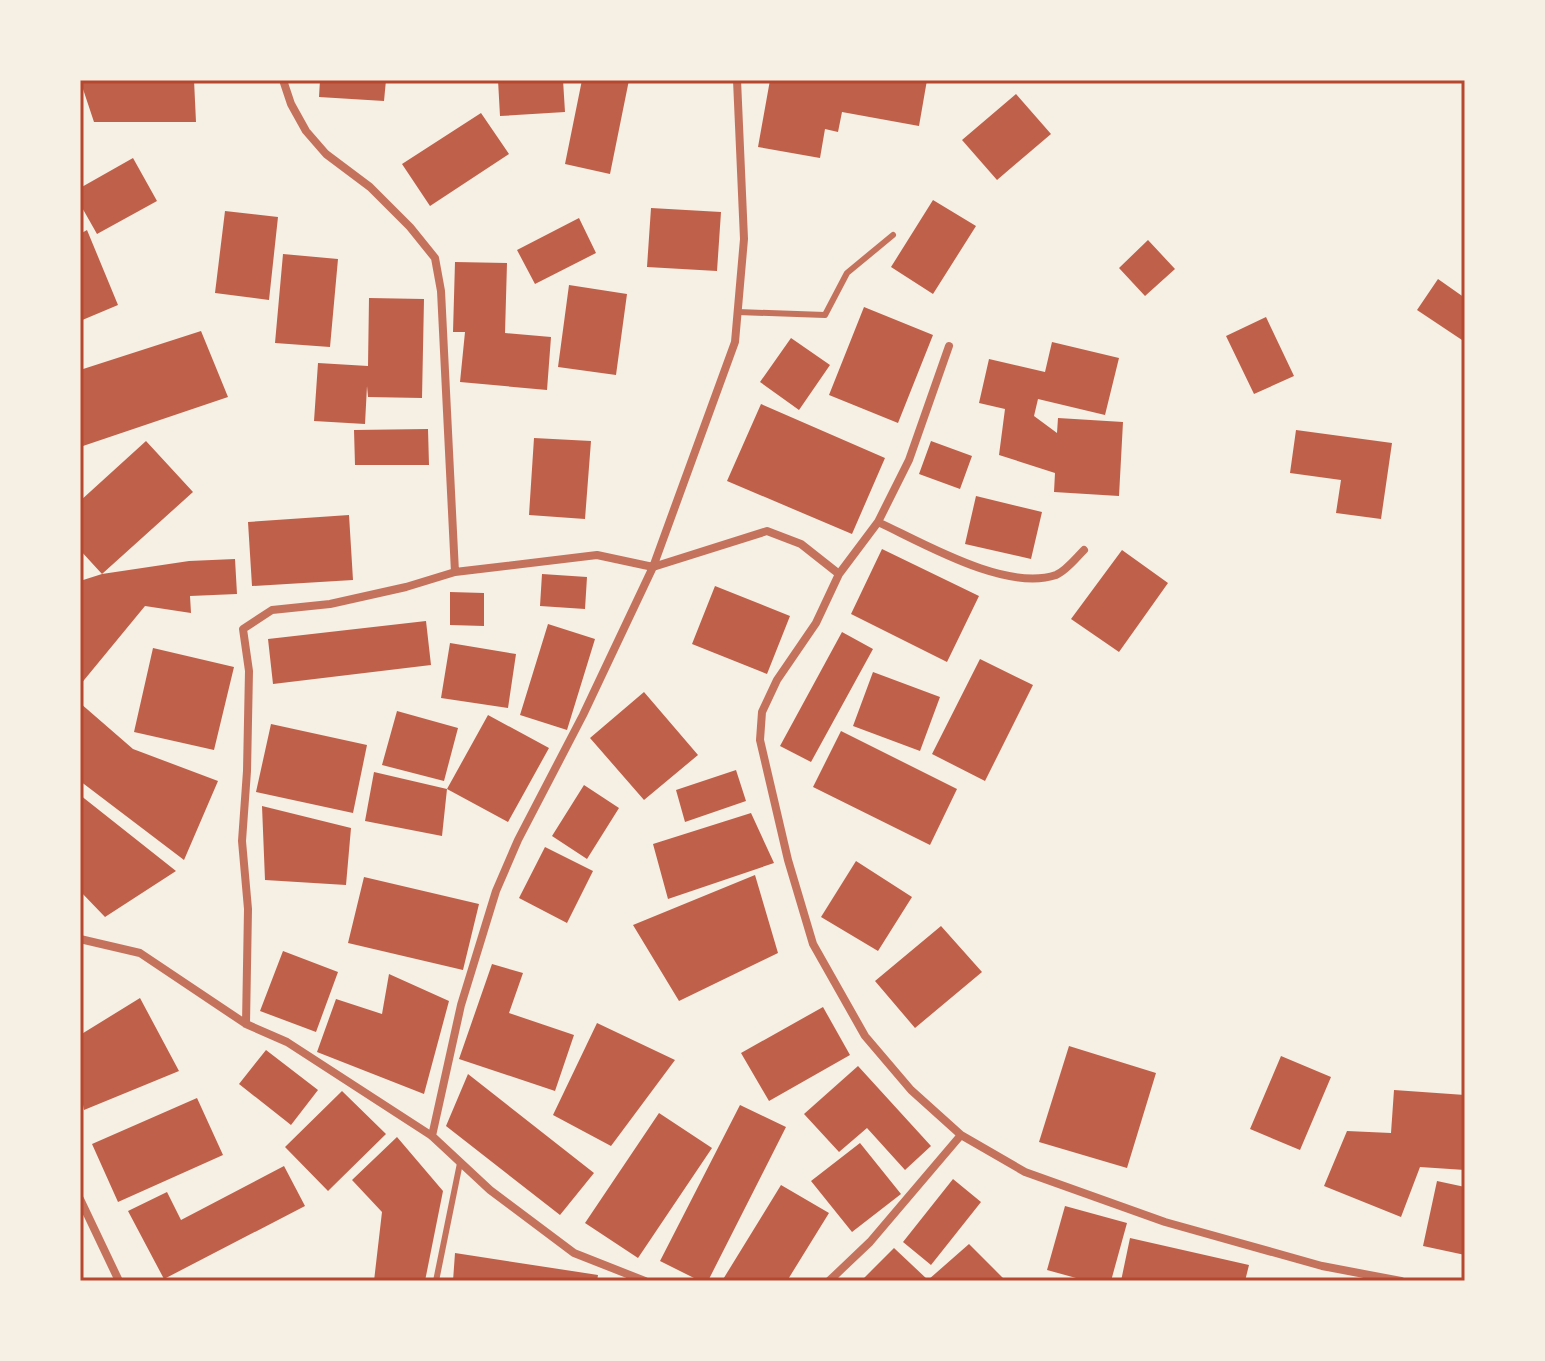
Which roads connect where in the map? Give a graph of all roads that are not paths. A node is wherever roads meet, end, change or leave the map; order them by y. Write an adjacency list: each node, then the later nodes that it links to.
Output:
1 (283, 80): 9 (street)
2 (737, 80): 4 (street)
3 (893, 235): 4 (lane)
4 (738, 312): 8 (street)
5 (949, 346): 6 (street)
6 (878, 522): 7 (street); 10 (street)
7 (1084, 550)
8 (653, 567): 9 (street); 10 (street); 14 (street)
9 (455, 572): 12 (street)
10 (839, 574): 13 (street)
11 (80, 939): 12 (street)
12 (246, 1024): 14 (street)
13 (961, 1135): 20 (street); 21 (street)
14 (432, 1136): 15 (street)
15 (460, 1163): 18 (lane); 19 (street)
16 (80, 1199): 17 (street)
17 (119, 1281)
18 (436, 1281)
19 (645, 1281)
20 (829, 1281)
21 (1401, 1281)

